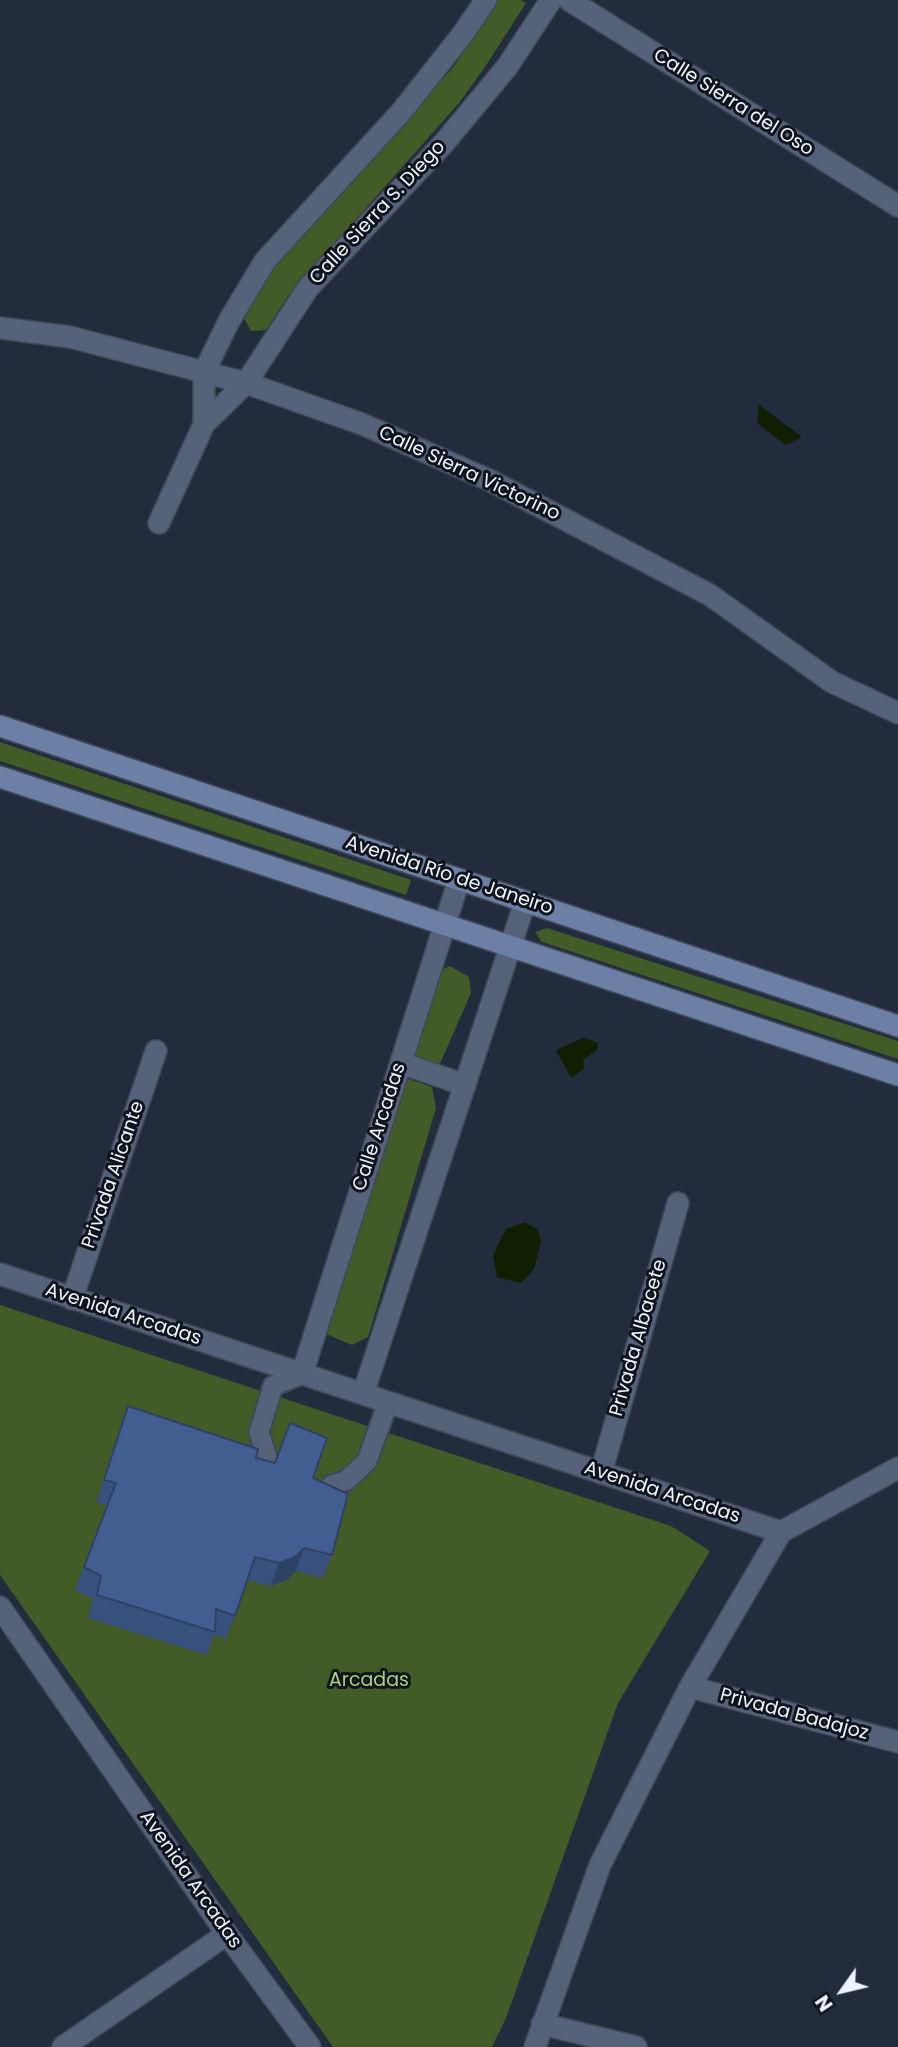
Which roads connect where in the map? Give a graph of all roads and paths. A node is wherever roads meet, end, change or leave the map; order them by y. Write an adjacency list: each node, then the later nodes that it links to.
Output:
1 (486, 0): 6 (street, Calle Sierra S. Diego)
2 (551, 0): 7 (street, Calle Sierra S. Diego)
3 (569, 0): 4 (street, Calle Sierra del Oso)
4 (898, 206)
5 (0, 328): 6 (street, Calle Sierra Victorino)
6 (204, 372): 7 (street, Calle Sierra Victorino); 8 (street, Calle Sierra S. Diego)
7 (246, 383): 8 (street, Calle Sierra S. Diego); 10 (street, Calle Sierra Victorino)
8 (204, 424): 9 (street, Calle Sierra S. Diego)
9 (159, 523)
10 (898, 713)
11 (0, 726): 13 (street, Avenida Río de Janeiro)
12 (0, 777): 15 (street)
13 (458, 880): 14 (street, Avenida Río de Janeiro); 15 (street, Calle Arcadas)
14 (525, 902): 16 (street); 17 (street, Avenida Río de Janeiro)
15 (445, 924): 16 (street); 19 (street, Calle Arcadas)
16 (510, 947): 20 (street); 21 (street)
17 (898, 1026)
18 (156, 1051): 24 (street, Privada Alicante)
19 (401, 1063): 21 (street); 25 (street, Calle Arcadas)
20 (898, 1075)
21 (465, 1085): 26 (street)
22 (678, 1203): 30 (street, Privada Albacete)
23 (0, 1274): 24 (street, Avenida Arcadas)
24 (72, 1299): 25 (street, Avenida Arcadas)
25 (302, 1374): 26 (street, Avenida Arcadas); 29 (lane)
26 (363, 1395): 27 (street, Avenida Arcadas)
27 (388, 1402): 30 (street, Avenida Arcadas); 31 (lane)
28 (898, 1468): 32 (street)
29 (279, 1469)
30 (601, 1473): 32 (street, Avenida Arcadas)
31 (332, 1485)
32 (781, 1532): 34 (street)
33 (2, 1613): 36 (street, Avenida Arcadas)
34 (690, 1687): 35 (street, Privada Badajoz); 37 (street)
35 (898, 1742)
36 (227, 1934): 38 (street); 39 (street, Avenida Arcadas)
37 (542, 2024): 40 (street); 41 (street)
38 (63, 2047)
39 (310, 2047)
40 (535, 2047)
41 (636, 2047)

